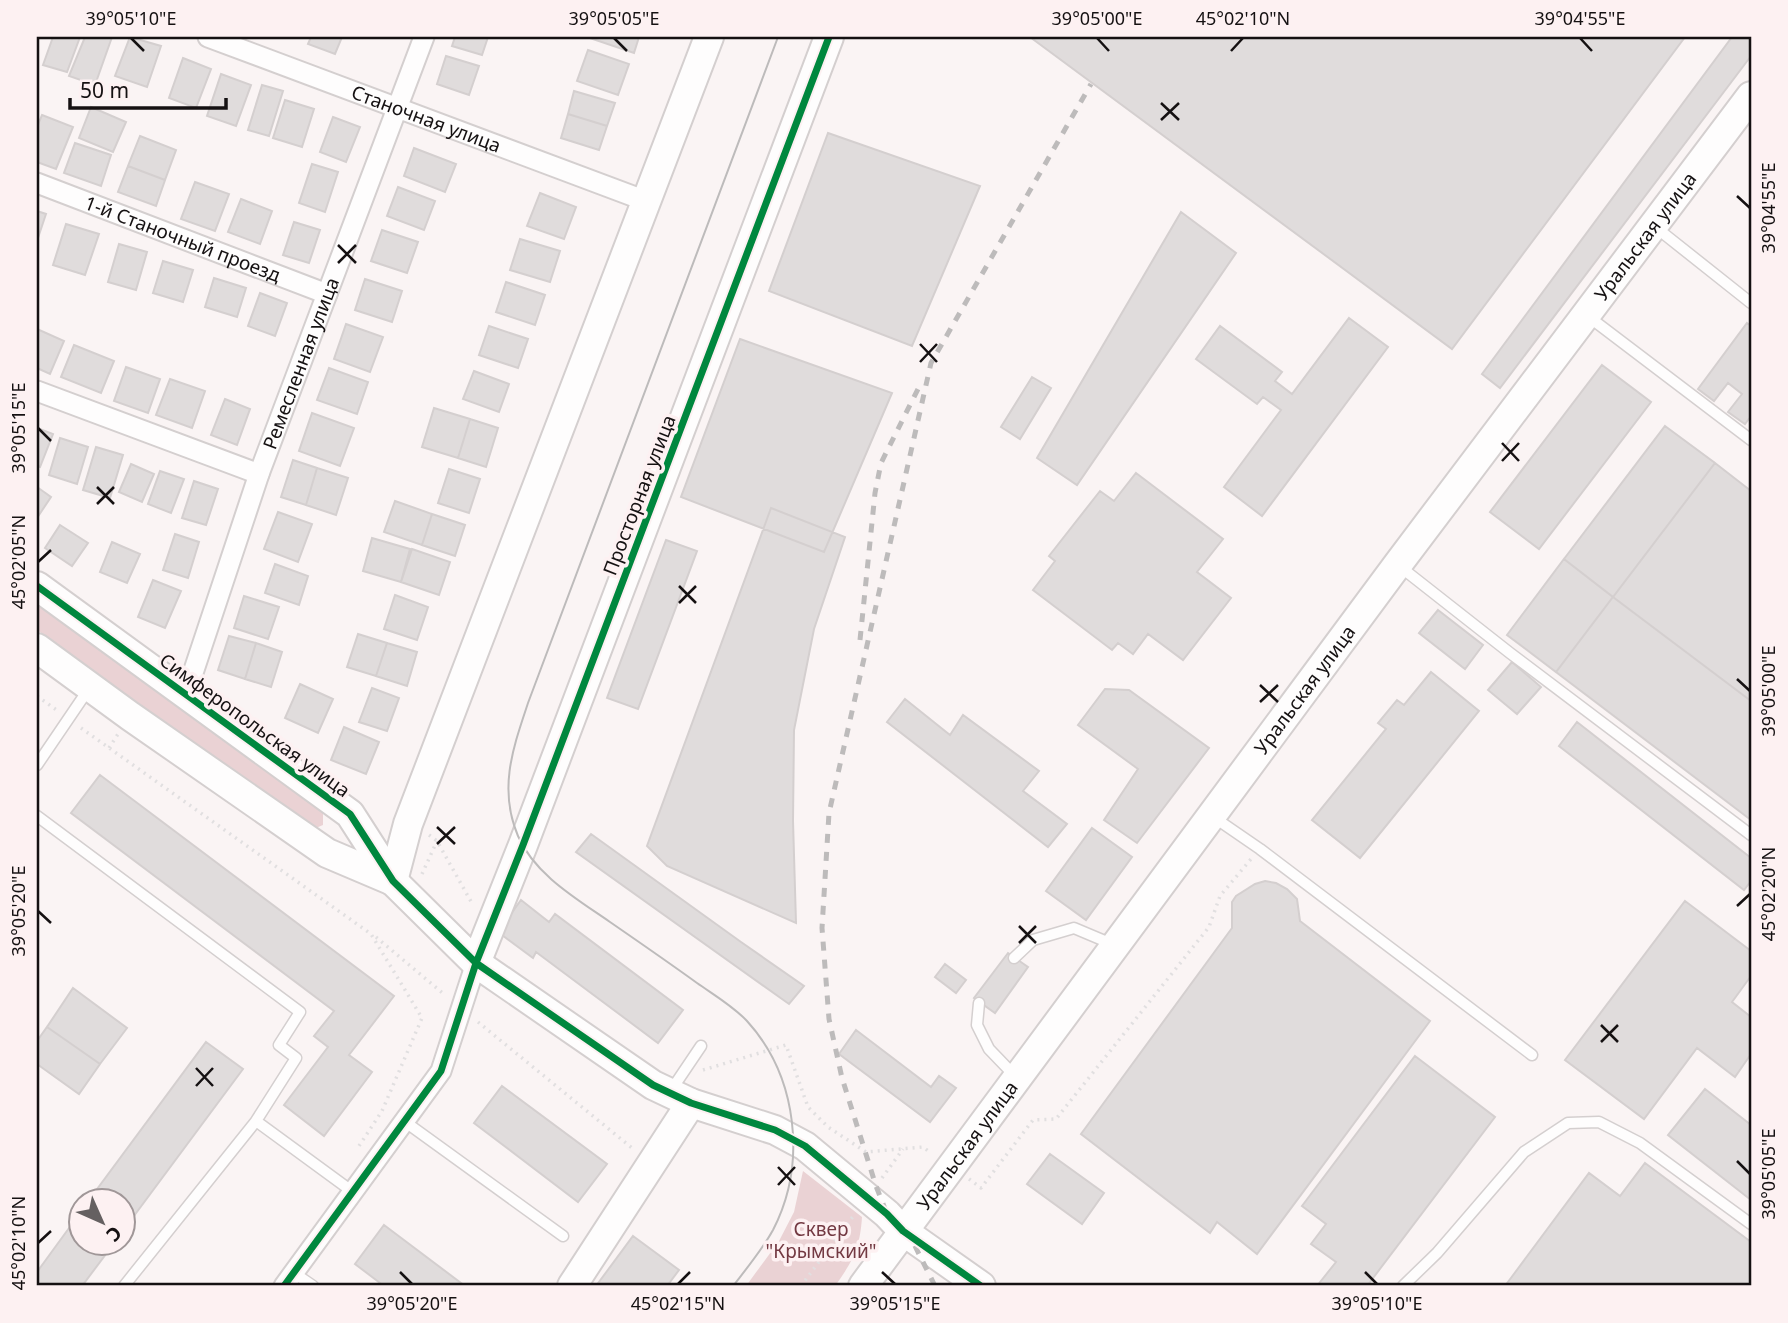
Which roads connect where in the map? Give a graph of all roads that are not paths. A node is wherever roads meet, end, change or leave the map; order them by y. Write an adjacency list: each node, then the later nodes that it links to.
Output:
1 (208, 37): 7 (street, Станочная улица)
2 (424, 37): 7 (street, Ремесленная улица)
3 (709, 37): 9 (street)
4 (829, 37): 29 (street, Просторная улица)
5 (1751, 96): 10 (street, Уральская улица)
6 (1751, 108): 10 (street, Уральская улица)
7 (398, 109): 9 (street, Станочная улица); 11 (street, Ремесленная улица)
8 (37, 183): 11 (street, 1-й Станочный проезд)
9 (646, 201): 26 (street)
10 (1656, 228): 12 (lane); 13 (street, Уральская улица)
11 (327, 294): 16 (street, Ремесленная улица)
12 (1751, 303)
13 (1589, 317): 15 (lane); 17 (street, Уральская улица)
14 (37, 390): 16 (street)
15 (1751, 440)
16 (259, 474): 21 (street, Ремесленная улица)
17 (1401, 567): 24 (street, Уральская улица); 25 (lane)
18 (37, 586): 21 (street, Симферопольская улица)
19 (37, 648): 20 (street, Симферопольская улица)
20 (90, 687): 22 (lane); 26 (street, Симферопольская улица)
21 (186, 694): 26 (street, Симферопольская улица)
22 (37, 765)
23 (37, 816): 35 (lane)
24 (1215, 818): 27 (street, Уральская улица); 32 (lane); 37 (street, Уральская улица)
25 (1751, 835)
26 (405, 882): 29 (street, Симферопольская улица)
27 (1116, 945): 28 (lane); 33 (street, Уральская улица)
28 (1014, 958)
29 (476, 963): 34 (street, Симферопольская улица); 36 (street)
30 (979, 1003): 33 (lane)
31 (701, 1046): 34 (lane)
32 (1532, 1055)
33 (1017, 1078): 37 (street, Уральская улица)
34 (680, 1098): 40 (street, Симферопольская улица); 45 (street)
35 (256, 1121): 38 (lane); 43 (lane)
36 (404, 1121): 38 (street); 41 (lane)
37 (955, 1169): 40 (street, Уральская улица)
38 (353, 1192): 42 (street)
39 (1751, 1224): 49 (lane)
40 (906, 1234): 46 (street, Уральская улица); 47 (street, Уральская улица); 48 (street, Симферопольская улица)
41 (564, 1236)
42 (289, 1279): 44 (lane)
43 (124, 1286)
44 (313, 1286)
45 (572, 1286)
46 (863, 1286)
47 (874, 1286)
48 (981, 1286)
49 (1403, 1286)

